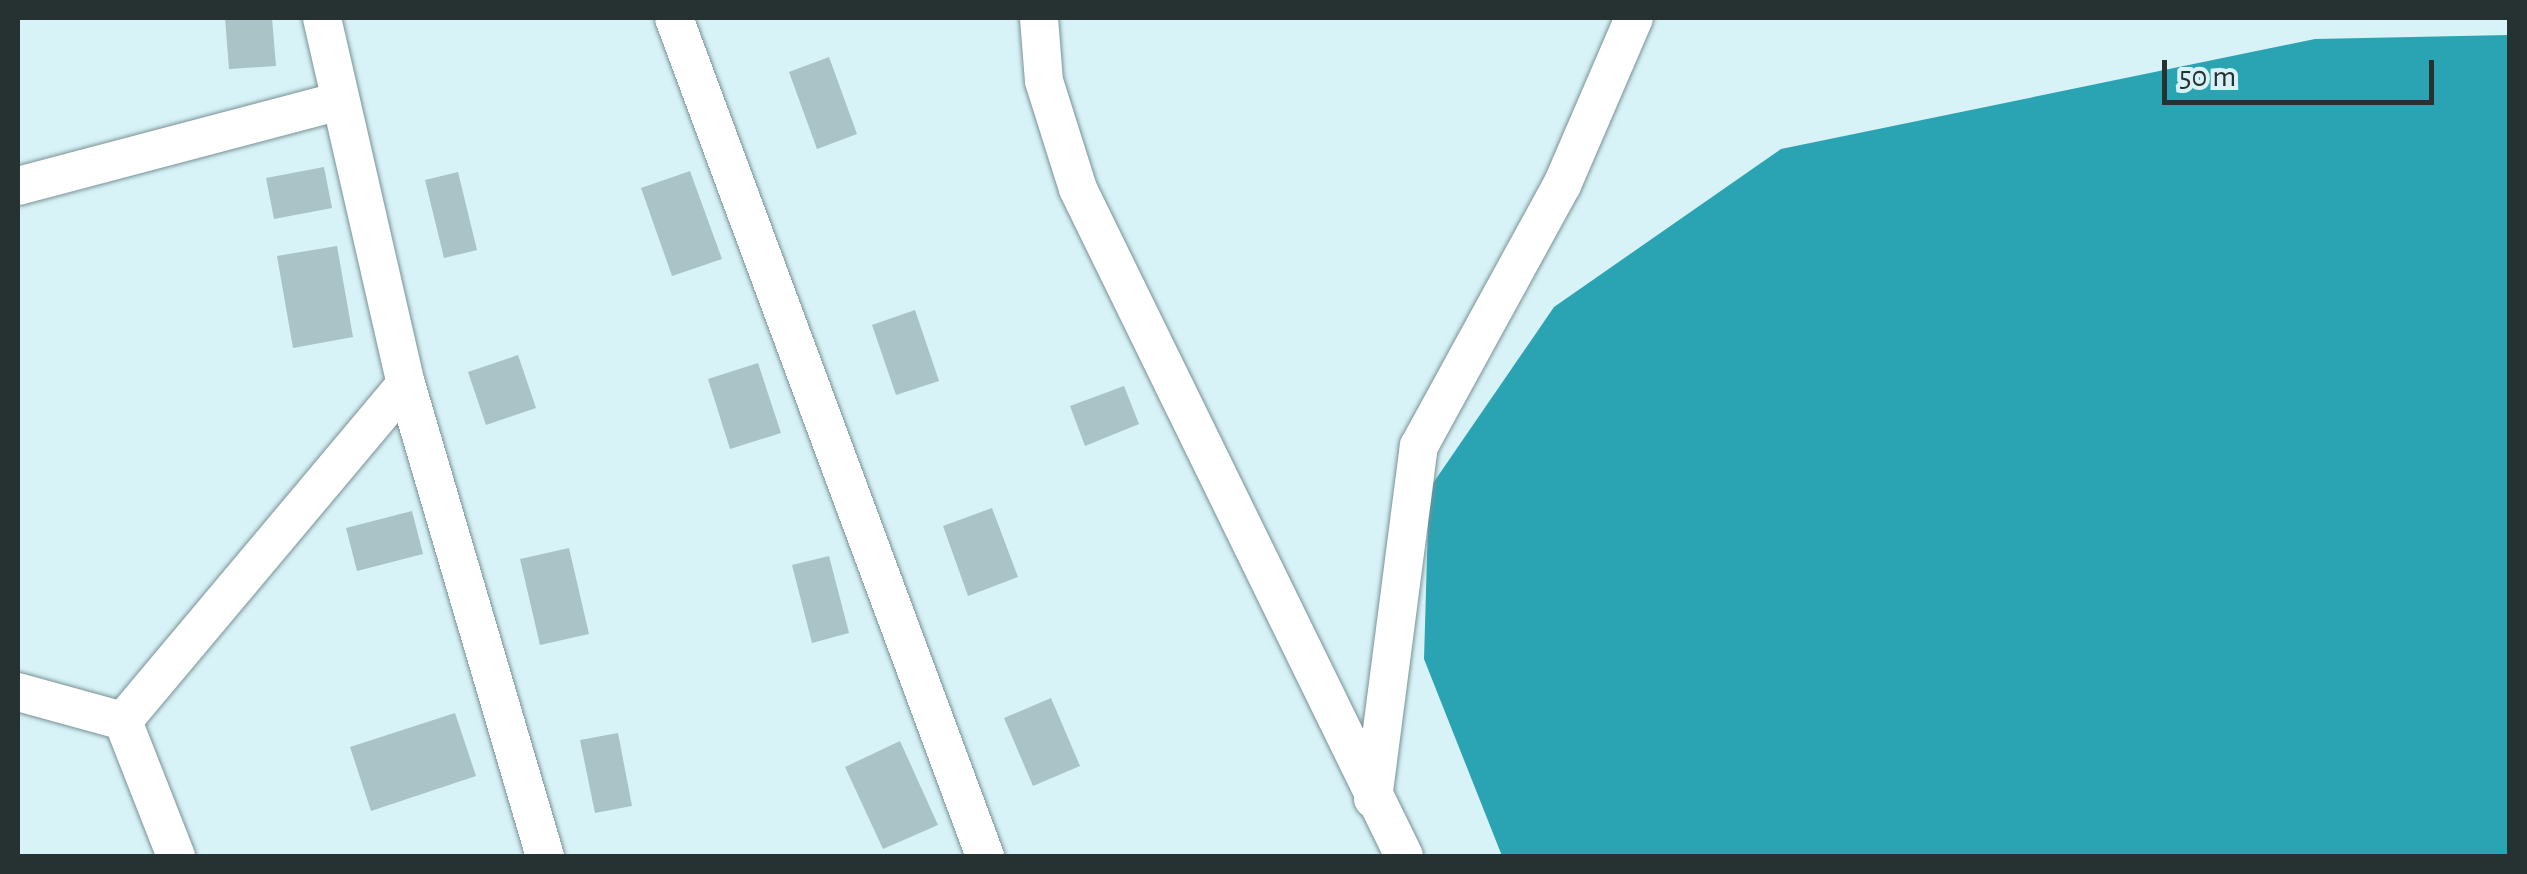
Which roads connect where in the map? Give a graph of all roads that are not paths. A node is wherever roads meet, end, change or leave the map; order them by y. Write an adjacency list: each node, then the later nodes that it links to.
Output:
1 (322, 18): 5 (street)
2 (674, 18): 13 (street)
3 (1039, 18): 10 (street)
4 (1634, 18): 10 (street)
5 (340, 102): 6 (street); 7 (street)
6 (18, 186)
7 (406, 384): 9 (street); 12 (street)
8 (18, 692): 9 (street)
9 (123, 721): 11 (street)
10 (1373, 799): 14 (street)
11 (176, 856)
12 (545, 856)
13 (985, 856)
14 (1404, 856)

